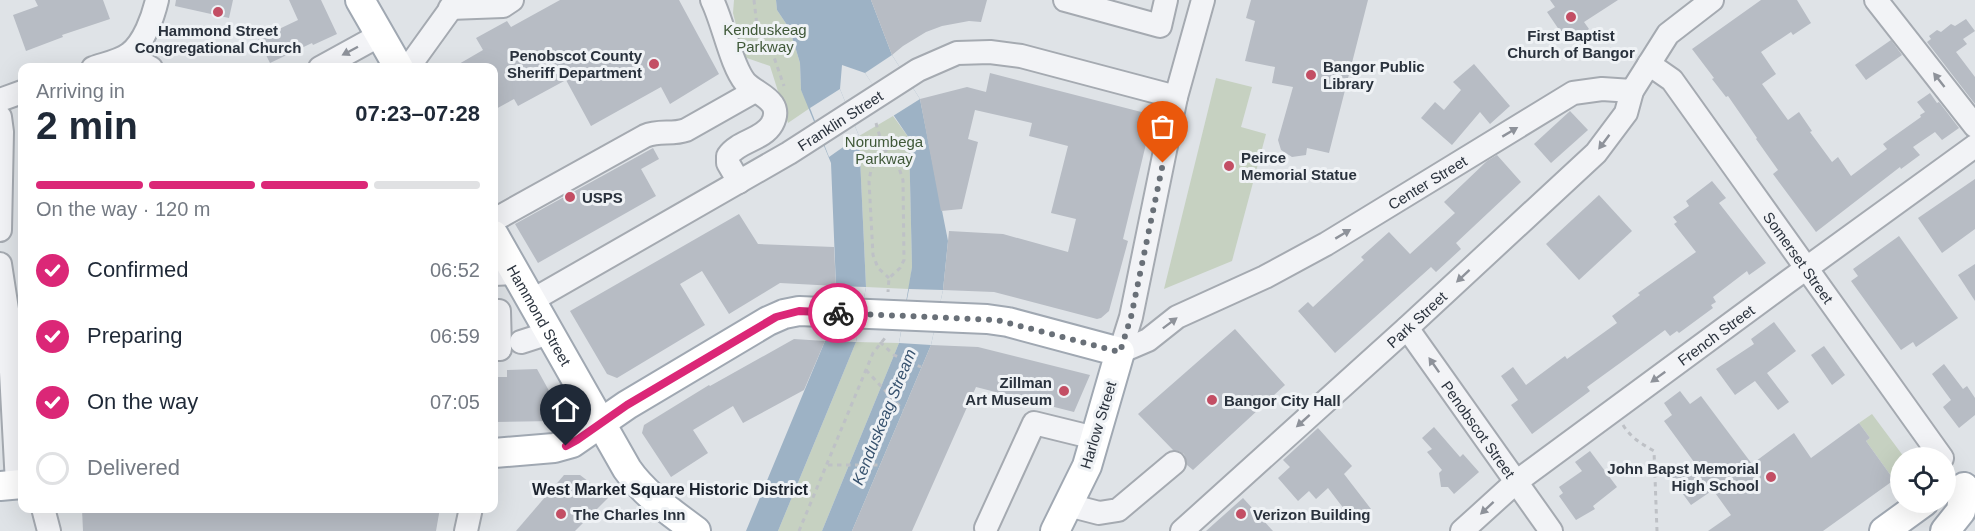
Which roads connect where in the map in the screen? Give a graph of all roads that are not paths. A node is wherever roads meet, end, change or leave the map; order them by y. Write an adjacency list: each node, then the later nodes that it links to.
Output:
1 (157, 0): 12 (street)
2 (360, 0): 11 (main road)
3 (512, 0): 10 (street)
4 (712, 0): 19 (street)
5 (1065, 0): 6 (street)
6 (1166, 0)
7 (1203, 0): 22 (street, Harlow Street)
8 (1712, 0): 18 (street)
9 (1876, 0): 25 (street, one-way to 9)
10 (453, 4): 17 (street)
11 (380, 35): 15 (street, one-way to 15); 16 (main road)
12 (128, 55): 13 (street); 14 (street)
13 (106, 63)
14 (142, 63)
15 (329, 63)
16 (396, 63)
17 (412, 63)
18 (1649, 64): 20 (street); 32 (street, Somerset Street)
19 (755, 91): 27 (street); 28 (street)
20 (1632, 91): 37 (street, Park Street, one-way to 37); 41 (street, Center Street, one-way to 20)
21 (18, 93): 23 (street)
22 (1176, 97): 27 (street, Franklin Street); 41 (street, Harlow Street)
23 (0, 100)
24 (0, 117): 29 (street)
25 (1975, 126)
26 (1975, 146): 32 (street, French Street)
27 (739, 182): 35 (street, Franklin Street)
28 (498, 218)
29 (0, 230)
30 (498, 251): 33 (main road, Hammond Street)
31 (0, 264): 34 (street)
32 (1806, 268): 44 (street, Somerset Street); 48 (street, French Street, one-way to 48)
33 (504, 274): 35 (main road, Hammond Street)
34 (9, 296): 49 (street)
35 (531, 301): 38 (main road, Hammond Street)
36 (498, 311): 40 (street)
37 (1407, 328): 48 (street, Penobscot Street, one-way to 37); 60 (street, Park Street, one-way to 60)
38 (549, 333): 39 (street); 42 (main road, Hammond Street)
39 (521, 342)
40 (498, 348)
41 (1120, 352): 42 (main road); 43 (main road, Harlow Street)
42 (600, 424): 45 (main road); 58 (main road, Hammond Street)
43 (1095, 438): 51 (main road, Harlow Street); 55 (street)
44 (1934, 447)
45 (498, 453)
46 (1174, 463): 51 (street)
47 (1956, 476): 50 (street)
48 (1516, 482): 61 (street, French Street, one-way to 61); 62 (street, Penobscot Street)
49 (13, 485)
50 (1965, 489): 64 (main road)
51 (1068, 505): 59 (main road, Harlow Street)
52 (44, 513): 56 (street)
53 (470, 513): 57 (street)
54 (1909, 513): 63 (main road)
55 (986, 528)
56 (49, 531)
57 (466, 531)
58 (696, 531)
59 (1055, 531)
60 (1182, 531)
61 (1462, 531)
62 (1551, 531)
63 (1884, 531)
64 (1945, 531)

